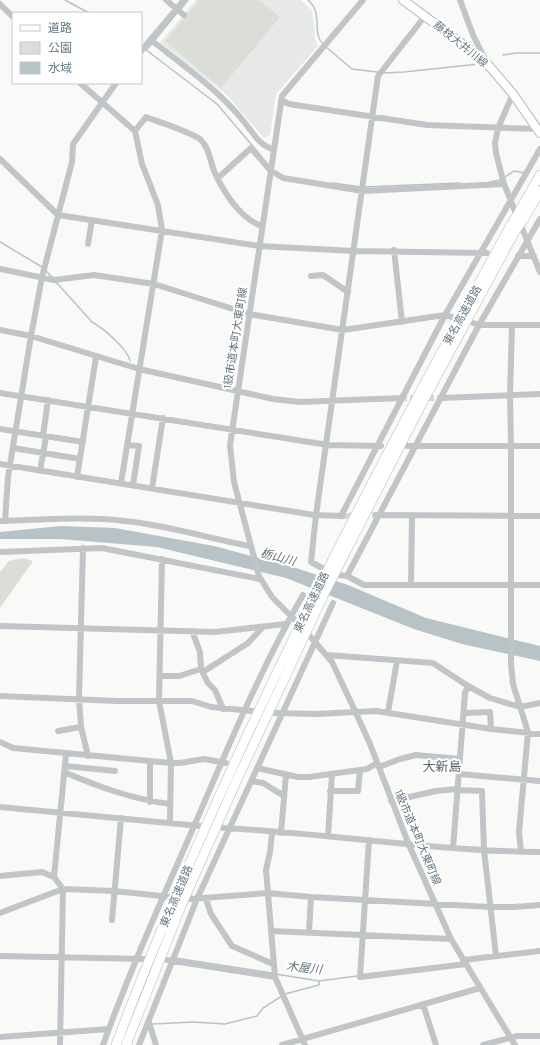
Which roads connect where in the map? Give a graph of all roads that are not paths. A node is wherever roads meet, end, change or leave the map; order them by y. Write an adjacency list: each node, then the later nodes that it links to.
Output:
1 (4, 0): 7 (street)
2 (166, 0): 8 (street)
3 (184, 0): 8 (street)
4 (363, 0): 20 (street)
5 (403, 0): 11 (main road, 藤枝大井川線)
6 (460, 0): 13 (street)
7 (0, 4): 10 (street)
8 (177, 9): 9 (street); 12 (street)
9 (184, 15)
10 (12, 16)
11 (425, 16): 14 (main road, 藤枝大井川線); 22 (street)
12 (153, 42): 15 (street); 26 (street)
13 (477, 43): 14 (street); 16 (street)
14 (469, 47): 16 (main road, 藤枝大井川線)
15 (142, 50)
16 (489, 66): 19 (main road, 藤枝大井川線)
17 (81, 84): 21 (street)
18 (115, 84): 21 (street)
19 (513, 94): 23 (street); 25 (main road, 藤枝大井川線)
20 (281, 101): 22 (street); 26 (street, 1級市道本町大東町線)
21 (103, 103): 24 (street); 36 (street)
22 (372, 117): 23 (street); 33 (street)
23 (498, 128): 25 (street); 32 (street)
24 (135, 131): 31 (street); 41 (street)
25 (539, 131)
26 (273, 149): 29 (street, 1級市道本町大東町線)
27 (540, 150): 35 (street)
28 (0, 159): 36 (street)
29 (270, 170): 31 (street); 33 (street); 40 (street, 1級市道本町大東町線)
30 (540, 175): 37 (highway, 東名高速道路)
31 (218, 178): 40 (street)
32 (504, 184): 33 (street); 35 (street)
33 (363, 191): 46 (street)
34 (540, 191): 37 (highway, 東名高速道路)
35 (512, 200): 42 (street); 47 (street)
36 (58, 215): 39 (street); 53 (street)
37 (521, 216): 112 (highway, 東名高速道路, bridge)
38 (540, 219): 42 (street)
39 (92, 220): 41 (street); 43 (street)
40 (262, 226): 44 (street, 1級市道本町大東町線)
41 (162, 230): 44 (street); 54 (street)
42 (527, 240): 48 (street); 49 (street)
43 (88, 244)
44 (259, 246): 46 (street); 56 (street, 1級市道本町大東町線)
45 (394, 250): 46 (street); 47 (street); 58 (street)
46 (354, 251): 55 (street)
47 (484, 253): 57 (street)
48 (518, 256): 49 (street); 59 (street)
49 (534, 256): 51 (street)
50 (0, 268): 53 (street)
51 (540, 272)
52 (311, 276): 55 (street)
53 (42, 277): 54 (street); 64 (street)
54 (154, 284): 56 (street); 66 (street)
55 (348, 292): 63 (street)
56 (249, 314): 63 (street); 67 (street, 1級市道本町大東町線)
57 (449, 316): 58 (street); 72 (street)
58 (402, 322): 63 (street)
59 (476, 324): 60 (street); 73 (street)
60 (512, 325): 61 (street); 70 (street)
61 (540, 325)
62 (0, 330): 64 (street)
63 (343, 330): 75 (street)
64 (31, 336): 65 (street); 71 (street)
65 (96, 357): 66 (street); 76 (street)
66 (139, 369): 67 (street); 77 (street)
67 (237, 391): 75 (street); 80 (street, 1級市道本町大東町線)
68 (0, 393): 71 (street)
69 (540, 394): 70 (street)
70 (510, 395): 73 (street); 89 (street)
71 (21, 396): 74 (street); 81 (street)
72 (401, 398): 75 (street); 86 (street)
73 (441, 398): 88 (street)
74 (48, 400): 76 (street); 82 (street)
75 (333, 401): 85 (street)
76 (89, 406): 77 (street); 83 (street)
77 (133, 414): 78 (street); 84 (street)
78 (163, 418): 80 (street); 100 (street)
79 (0, 429): 81 (street)
80 (232, 429): 85 (street); 101 (street, 1級市道本町大東町線)
81 (16, 432): 82 (street); 91 (street)
82 (44, 437): 83 (street); 92 (street)
83 (83, 442): 93 (street)
84 (127, 445): 98 (street); 99 (street)
85 (328, 445): 86 (street); 102 (street)
86 (378, 446): 102 (street)
87 (406, 446): 88 (street)
88 (414, 446): 89 (street); 103 (street)
89 (511, 446): 90 (street); 106 (street)
90 (540, 446)
91 (13, 448): 92 (street); 95 (street)
92 (43, 453): 93 (street); 96 (street)
93 (80, 459): 97 (street)
94 (0, 464): 95 (street)
95 (10, 466): 96 (street); 107 (street)
96 (40, 471): 97 (street)
97 (77, 477): 98 (street)
98 (121, 483): 99 (street)
99 (133, 485): 100 (street)
100 (152, 488): 101 (street)
101 (239, 503): 102 (street); 108 (street, 1級市道本町大東町線)
102 (316, 515): 112 (street)
103 (377, 516): 104 (street); 113 (street)
104 (412, 516): 106 (street); 115 (street)
105 (540, 516): 106 (street)
106 (511, 517): 116 (street)
107 (3, 521): 108 (street)
108 (250, 547): 114 (street, 1級市道本町大東町線)
109 (83, 548): 110 (street); 111 (street); 126 (street)
110 (0, 552)
111 (162, 559): 114 (street); 127 (street)
112 (330, 573): 113 (street); 118 (highway, 東名高速道路)
113 (347, 576): 115 (street)
114 (260, 578): 121 (street, 1級市道本町大東町線)
115 (411, 585): 116 (street)
116 (512, 585): 117 (street); 140 (street)
117 (540, 585)
118 (319, 594): 235 (highway, 東名高速道路); 236 (highway, 東名高速道路)
119 (303, 595): 121 (street)
120 (333, 603): 130 (street)
121 (291, 616): 122 (street, 1級市道本町大東町線); 123 (street)
122 (296, 621)
123 (286, 624): 125 (street); 142 (street)
124 (0, 626): 126 (street)
125 (263, 627): 128 (street); 133 (street)
126 (81, 629): 127 (street); 137 (street)
127 (160, 631): 128 (street); 134 (street)
128 (192, 631): 133 (street)
129 (310, 635): 130 (street, 1級市道本町大東町線)
130 (316, 641): 131 (street, 1級市道本町大東町線); 145 (street)
131 (327, 655): 132 (street); 146 (street, 1級市道本町大東町線)
132 (397, 661): 135 (street); 143 (street)
133 (202, 670): 134 (street); 141 (street)
134 (160, 676): 138 (street)
135 (468, 686): 140 (street); 147 (street)
136 (0, 696): 137 (street)
137 (79, 698): 138 (street); 149 (street)
138 (159, 701): 141 (street); 160 (street)
139 (540, 703): 140 (street)
140 (520, 707): 152 (street)
141 (223, 709): 142 (street)
142 (248, 711): 159 (street)
143 (388, 712): 146 (street); 148 (street)
144 (275, 713): 145 (street)
145 (282, 713): 146 (street); 163 (street)
146 (356, 713): 161 (street, 1級市道本町大東町線)
147 (464, 713): 148 (street); 150 (street)
148 (463, 725): 150 (street); 157 (street)
149 (81, 727): 151 (street); 156 (street)
150 (491, 729): 152 (street)
151 (58, 731)
152 (528, 732): 153 (street); 169 (street)
153 (540, 734)
154 (0, 742): 155 (street)
155 (66, 754): 156 (street); 162 (street)
156 (88, 756): 158 (street)
157 (460, 758): 161 (street); 167 (street)
158 (150, 761): 160 (street); 176 (street)
159 (223, 762): 160 (street); 182 (street)
160 (171, 763): 177 (street)
161 (378, 765): 164 (street); 175 (street, 1級市道本町大東町線)
162 (65, 769): 165 (street); 176 (street); 179 (street)
163 (255, 769): 168 (street); 170 (street)
164 (360, 770): 166 (street); 173 (street)
165 (115, 771)
166 (332, 774): 168 (street); 173 (street)
167 (459, 774): 169 (street); 172 (street)
168 (286, 775): 174 (street)
169 (522, 780): 171 (street); 191 (street)
170 (251, 781): 174 (street); 183 (street)
171 (540, 782)
172 (457, 790): 175 (street); 189 (street); 190 (street)
173 (330, 791): 186 (street)
174 (284, 796): 185 (street)
175 (391, 800): 188 (street, 1級市道本町大東町線)
176 (150, 802): 177 (street)
177 (170, 804): 181 (street)
178 (0, 807): 179 (street)
179 (59, 812): 180 (street); 194 (street)
180 (121, 818): 181 (street); 196 (street)
181 (170, 822): 182 (street)
182 (197, 825): 198 (street)
183 (225, 828): 184 (street); 202 (street)
184 (272, 833): 185 (street); 197 (street)
185 (282, 833): 186 (street)
186 (328, 836): 187 (street)
187 (369, 840): 188 (street); 204 (street)
188 (409, 845): 189 (street); 205 (street, 1級市道本町大東町線)
189 (452, 848): 190 (street)
190 (484, 850): 191 (street); 207 (street)
191 (521, 852): 192 (street)
192 (540, 852)
193 (0, 876): 194 (street)
194 (54, 877): 195 (street)
195 (64, 889): 196 (street); 208 (street); 216 (street)
196 (114, 891): 198 (street); 209 (street)
197 (268, 894): 200 (street); 203 (street); 210 (street)
198 (162, 895): 199 (street); 218 (street)
199 (171, 897)
200 (311, 898): 204 (street); 211 (street)
201 (190, 899): 202 (street)
202 (197, 899): 203 (street); 220 (street)
203 (206, 899): 222 (street)
204 (364, 900): 205 (street); 212 (street)
205 (435, 904): 207 (street); 213 (street, 1級市道本町大東町線)
206 (540, 905): 207 (street)
207 (490, 907): 217 (street)
208 (0, 913)
209 (112, 920)
210 (271, 931): 211 (street); 222 (street)
211 (309, 932): 212 (street)
212 (362, 935): 213 (street); 221 (street)
213 (451, 939): 221 (street, 1級市道本町大東町線)
214 (540, 951): 217 (street)
215 (0, 956): 216 (street)
216 (61, 956): 218 (street); 228 (street)
217 (496, 956): 221 (street)
218 (138, 957): 219 (street); 227 (street)
219 (144, 959)
220 (171, 959): 223 (street); 226 (street)
221 (464, 962): 224 (street, 1級市道本町大東町線)
222 (273, 964): 223 (street)
223 (275, 975): 232 (street)
224 (480, 988): 225 (street); 231 (street, 1級市道本町大東町線)
225 (423, 1004): 232 (street); 240 (street)
226 (148, 1021): 237 (street); 238 (street)
227 (109, 1029): 228 (street); 234 (street)
228 (60, 1033): 230 (street); 233 (street)
229 (540, 1036): 231 (street)
230 (0, 1037)
231 (510, 1037): 241 (street); 242 (street, 1級市道本町大東町線)
232 (304, 1042): 239 (street)
233 (60, 1045)
234 (103, 1045)
235 (116, 1045)
236 (126, 1045)
237 (139, 1045)
238 (156, 1045)
239 (282, 1045)
240 (436, 1045)
241 (483, 1045)
242 (515, 1045)

